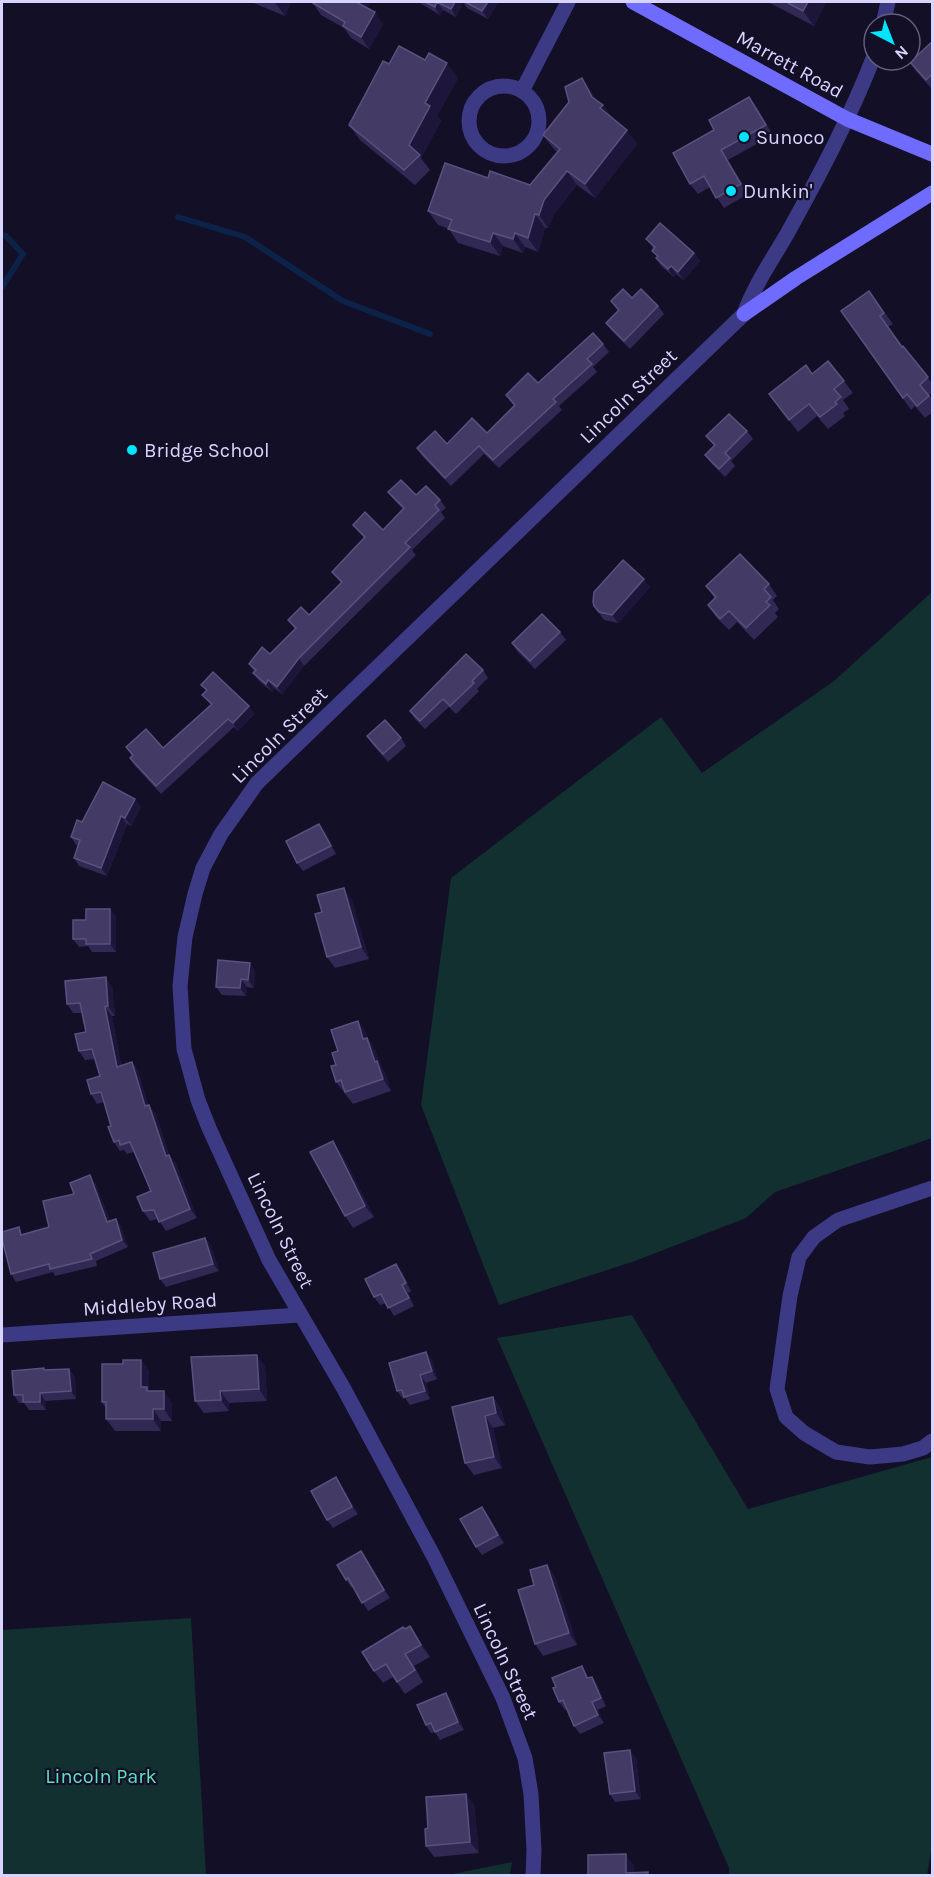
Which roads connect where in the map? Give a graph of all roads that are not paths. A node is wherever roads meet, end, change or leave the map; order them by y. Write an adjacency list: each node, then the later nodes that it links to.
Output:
1 (568, 2): 4 (street)
2 (633, 2): 5 (main road, Marrett Road)
3 (867, 72): 5 (street, Lincoln Street)
4 (522, 91): 4 (street)
5 (848, 119): 6 (main road, Marrett Road); 8 (street, Lincoln Street)
6 (933, 154)
7 (933, 193): 8 (main road)
8 (744, 314): 10 (street, Lincoln Street)
9 (933, 1188): 12 (street)
10 (300, 1315): 11 (street, Middleby Road); 13 (street, Lincoln Street)
11 (2, 1335)
12 (933, 1441)
13 (533, 1875)

